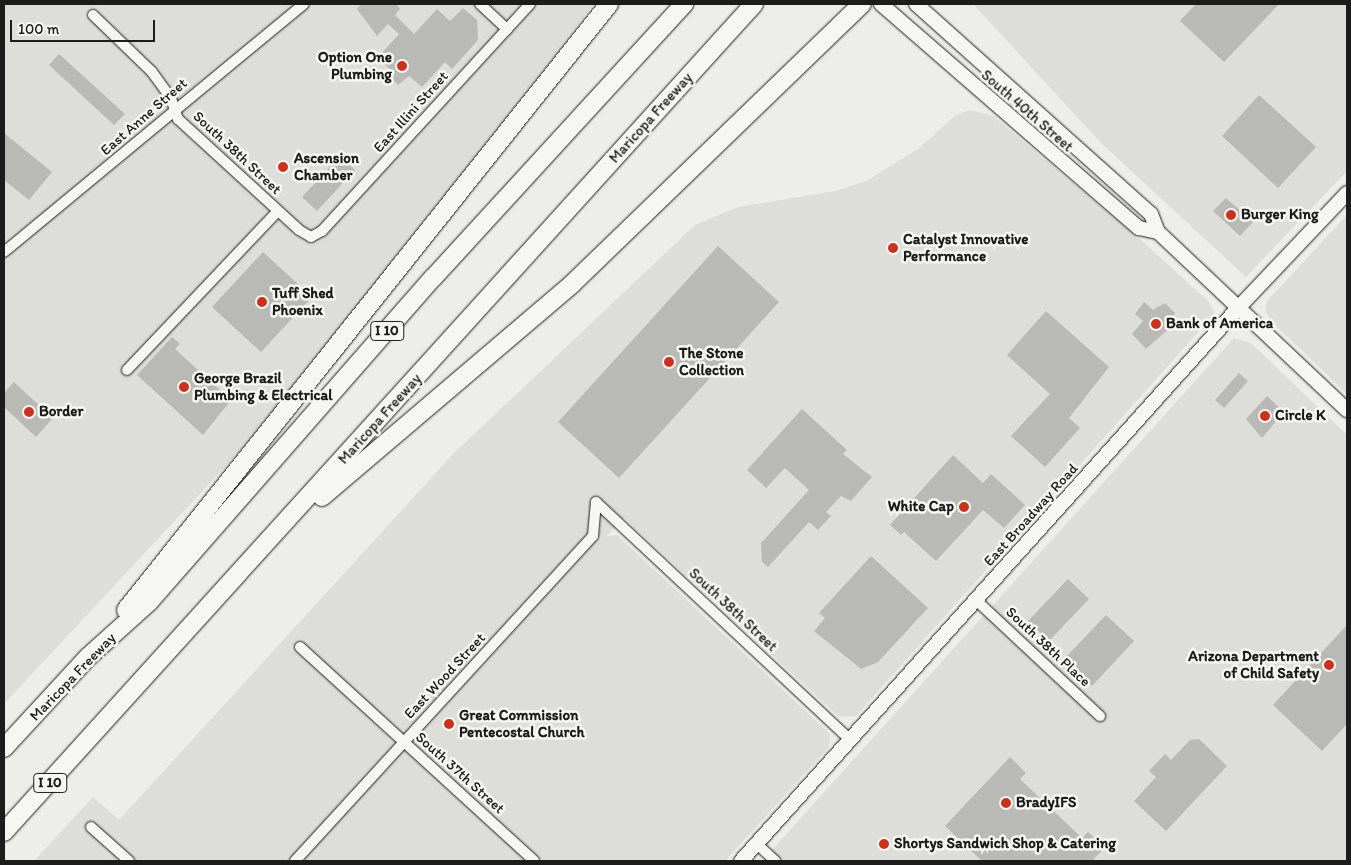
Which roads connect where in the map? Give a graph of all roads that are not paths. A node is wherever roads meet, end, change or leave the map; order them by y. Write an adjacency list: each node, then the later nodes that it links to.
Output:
1 (304, 4): 12 (street, East Anne Street)
2 (480, 4): 11 (street)
3 (530, 4): 11 (street, East Illini Street)
4 (609, 4): 25 (highway)
5 (684, 4): 25 (highway, Maricopa Freeway / I 10)
6 (754, 4): 22 (highway, Maricopa Freeway / I 10)
7 (862, 4): 22 (highway)
8 (881, 4): 15 (main road, South 40th Street)
9 (916, 4): 15 (main road, South 40th Street)
10 (93, 15): 12 (street, South 38th Street)
11 (507, 29): 16 (street, East Illini Street)
12 (176, 108): 14 (street, South 38th Street); 17 (street, East Anne Street)
13 (1347, 193): 18 (main road, East Broadway Road)
14 (278, 211): 16 (street, South 38th Street); 19 (street)
15 (1158, 232): 18 (main road, South 40th Street)
16 (311, 236)
17 (4, 252)
18 (1239, 307): 20 (main road, South 40th Street); 23 (main road, East Broadway Road)
19 (126, 370)
20 (1347, 410)
21 (596, 502): 27 (street, South 38th Street); 28 (street, East Wood Street)
22 (268, 543): 31 (highway, Maricopa Freeway / I 10)
23 (976, 600): 26 (street, South 38th Place); 27 (main road, East Broadway Road)
24 (300, 647): 28 (street, South 37th Street)
25 (88, 657): 29 (highway, Maricopa Freeway / I 10)
26 (1100, 716)
27 (850, 740): 32 (main road, East Broadway Road)
28 (404, 743): 33 (street, East Wood Street); 35 (street, South 37th Street)
29 (4, 748)
30 (91, 827): 34 (street)
31 (4, 832)
32 (757, 844): 36 (main road, East Broadway Road); 37 (street)
33 (301, 859)
34 (129, 861)
35 (534, 861)
36 (741, 861)
37 (775, 861)

